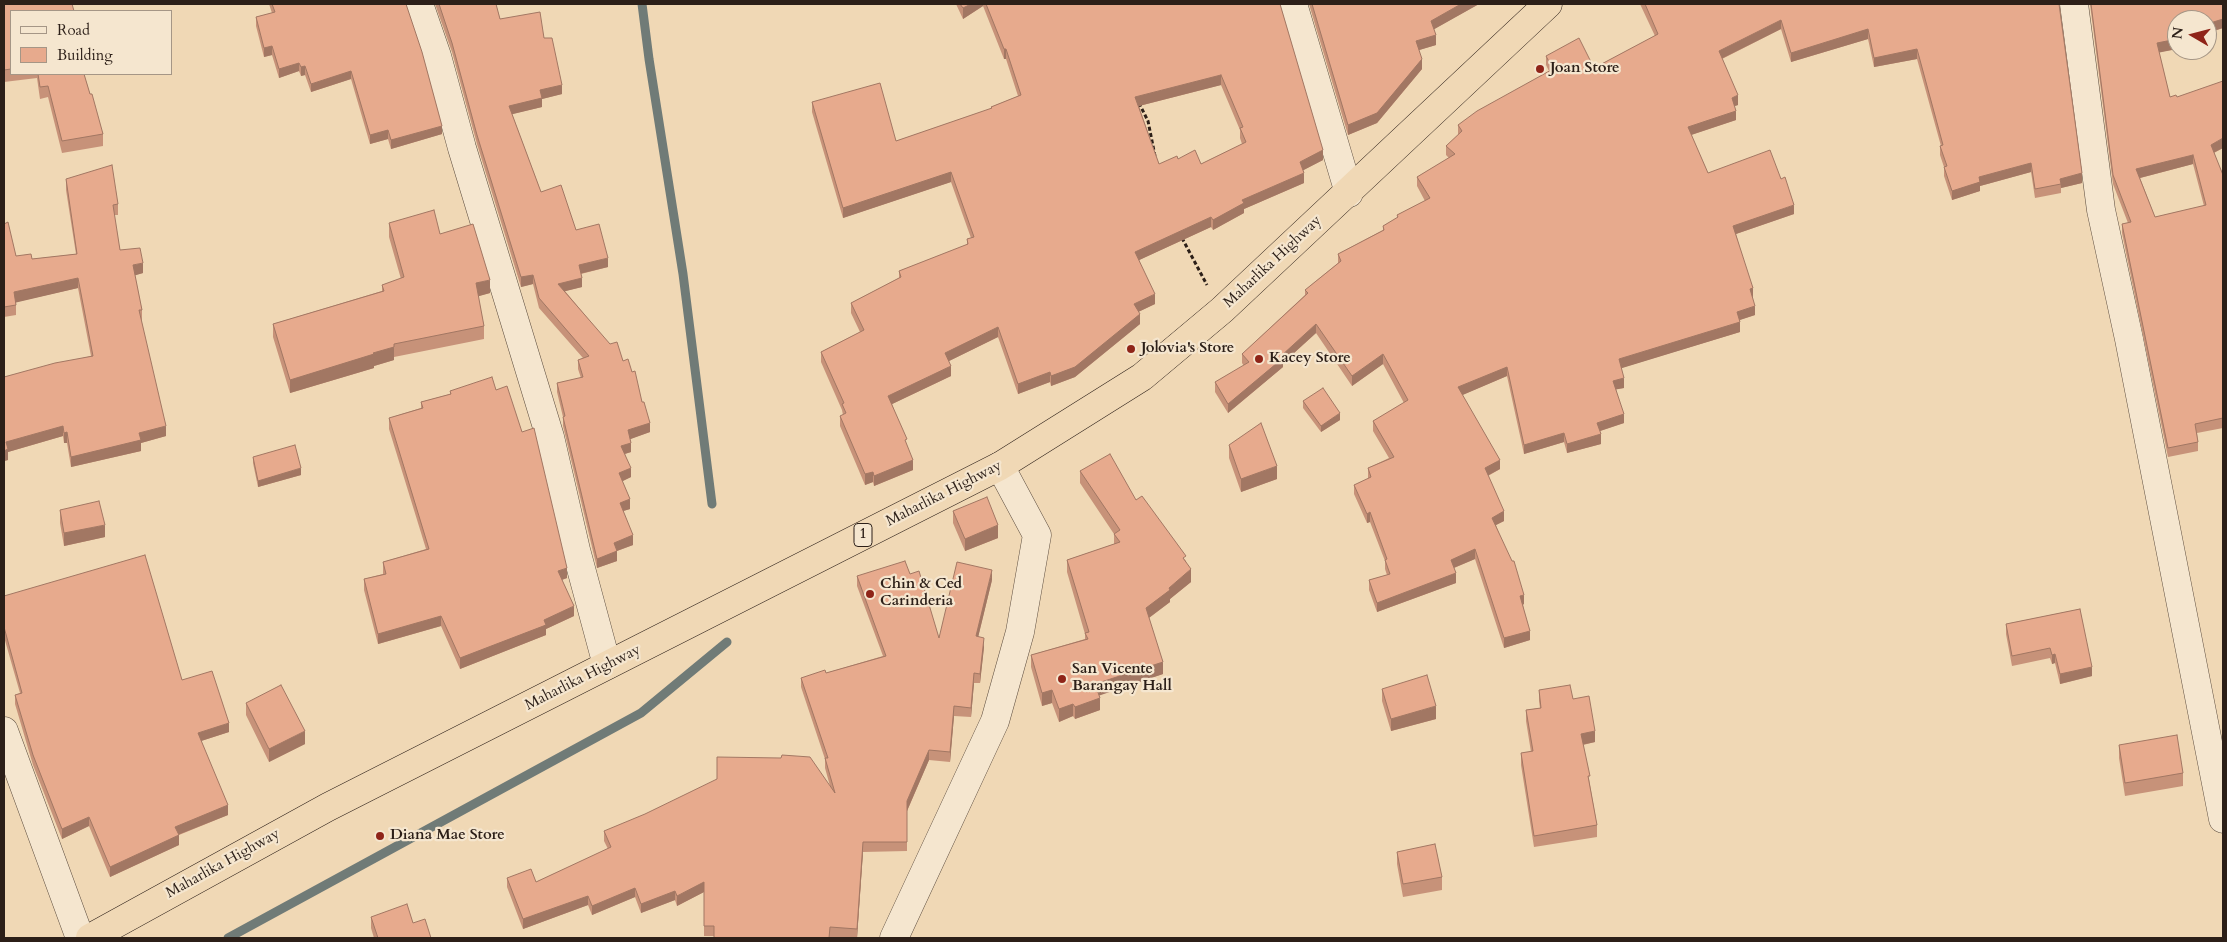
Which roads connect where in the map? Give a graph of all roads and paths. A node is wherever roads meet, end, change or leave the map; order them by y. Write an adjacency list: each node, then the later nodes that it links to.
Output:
1 (419, 4): 11 (street)
2 (1293, 4): 7 (street)
3 (1548, 4): 7 (highway, Maharlika Highway / 1)
4 (2074, 4): 13 (street)
5 (1136, 97): 6 (path)
6 (1157, 165)
7 (1349, 193): 9 (highway, Maharlika Highway / 1)
8 (1179, 230): 9 (path)
9 (1222, 310): 10 (highway, Maharlika Highway / 1)
10 (1000, 466): 11 (highway, Maharlika Highway / 1); 16 (street)
11 (607, 666): 15 (highway, Maharlika Highway / 1)
12 (4, 731): 14 (street)
13 (2223, 819)
14 (80, 938)
15 (90, 938)
16 (894, 938)

